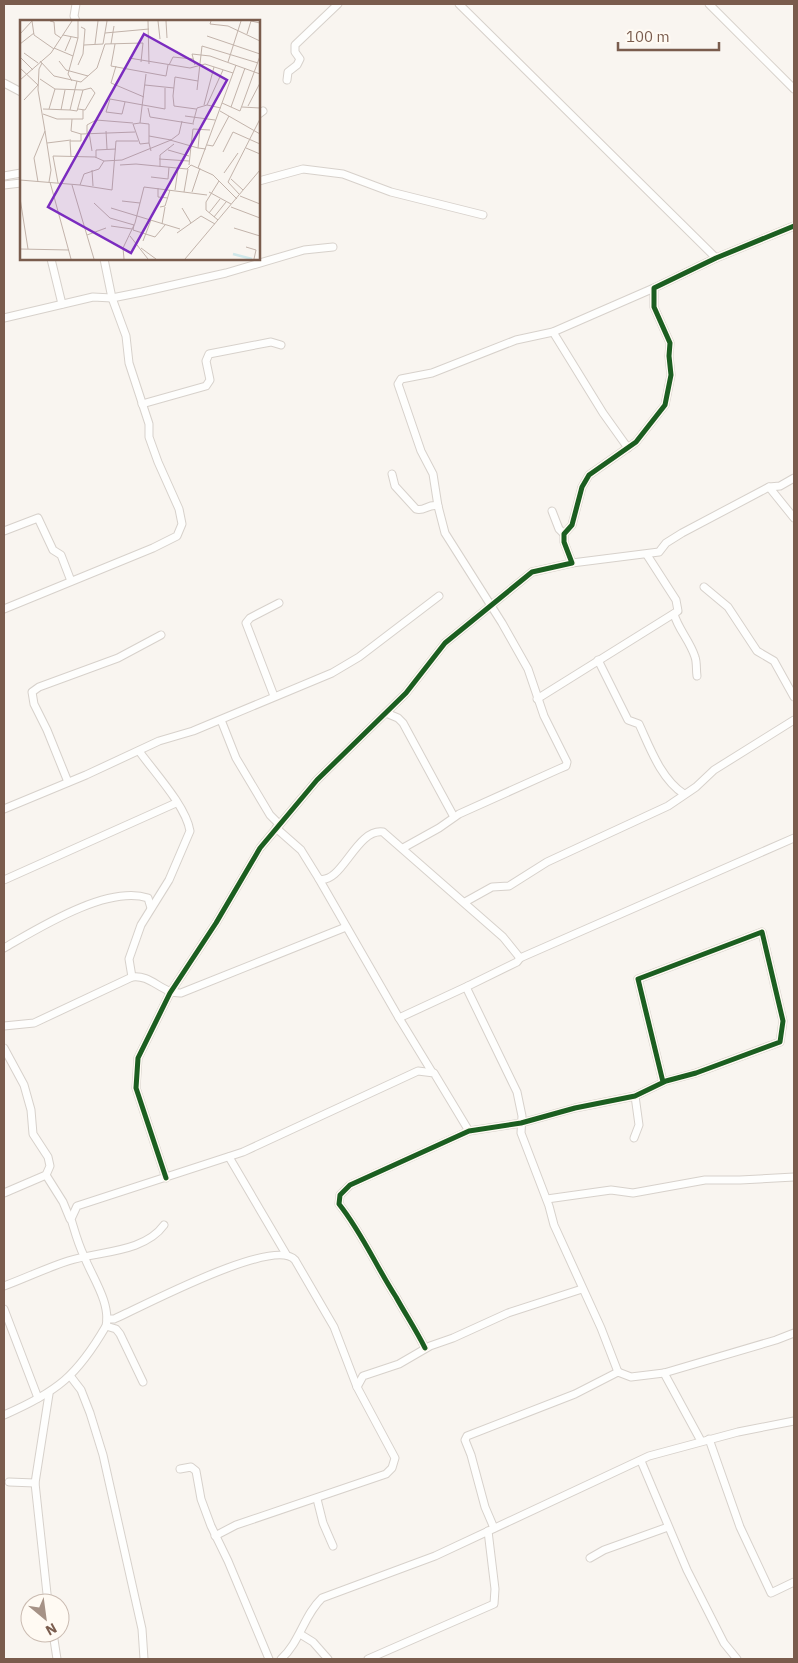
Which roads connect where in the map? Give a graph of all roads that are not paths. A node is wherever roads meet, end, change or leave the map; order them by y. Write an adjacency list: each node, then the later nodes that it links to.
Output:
1 (76, 4): 5 (street)
2 (338, 4): 6 (street)
3 (459, 4): 18 (street)
4 (709, 4): 8 (street)
5 (76, 20)
6 (287, 80)
7 (4, 83): 9 (street)
8 (794, 89)
9 (20, 91)
10 (20, 173): 11 (street)
11 (4, 176)
12 (260, 181): 15 (street)
13 (20, 183): 14 (street)
14 (4, 185)
15 (483, 215)
16 (794, 226): 18 (street)
17 (333, 247): 22 (street)
18 (716, 258): 21 (street)
19 (51, 260): 23 (street)
20 (104, 260): 22 (street)
21 (654, 288): 25 (street); 28 (street)
22 (112, 298): 23 (street); 27 (street)
23 (62, 304): 24 (street)
24 (4, 318)
25 (553, 332): 28 (street); 32 (street)
26 (281, 345): 27 (street)
27 (142, 404): 39 (street)
28 (628, 448): 36 (street)
29 (392, 474): 32 (street)
30 (794, 478): 31 (street)
31 (769, 487): 34 (street); 37 (street)
32 (438, 506): 43 (street)
33 (552, 511): 36 (street)
34 (794, 518)
35 (4, 531): 39 (street)
36 (564, 534): 38 (street)
37 (647, 555): 38 (street); 45 (street)
38 (572, 563): 43 (street)
39 (71, 581): 44 (street)
40 (704, 587): 50 (street)
41 (439, 596): 49 (street)
42 (279, 603): 49 (street)
43 (490, 606): 51 (street); 52 (street)
44 (4, 609)
45 (674, 614): 47 (street); 48 (street)
46 (161, 635): 56 (street)
47 (598, 660): 51 (street); 57 (street)
48 (697, 676)
49 (274, 696): 53 (street)
50 (794, 697)
51 (537, 699): 60 (street)
52 (386, 714): 60 (street); 61 (street)
53 (221, 720): 55 (street); 61 (street)
54 (794, 720): 57 (street)
55 (139, 751): 56 (street); 58 (street)
56 (68, 782): 59 (street)
57 (684, 794): 66 (street)
58 (176, 803): 64 (street); 67 (street)
59 (4, 809)
60 (454, 817): 63 (street)
61 (277, 826): 65 (street); 72 (street)
62 (794, 838): 70 (street)
63 (403, 848): 65 (street); 66 (street)
64 (4, 880)
65 (319, 880): 68 (street)
66 (465, 902): 70 (street)
67 (151, 908): 69 (street); 71 (street)
68 (346, 927): 75 (street); 76 (street)
69 (4, 948)
70 (520, 958): 73 (street)
71 (132, 977): 74 (street); 77 (street)
72 (177, 983): 74 (street); 75 (street)
73 (468, 986): 76 (street); 82 (street)
74 (160, 987): 75 (street)
75 (170, 993): 88 (street)
76 (399, 1018): 79 (street)
77 (4, 1026)
78 (4, 1048): 86 (street)
79 (432, 1072): 83 (street); 85 (street)
80 (663, 1082): 80 (street); 81 (street)
81 (634, 1096): 82 (street); 84 (street)
82 (521, 1123): 83 (street); 90 (street)
83 (468, 1131): 102 (street)
84 (634, 1138)
85 (228, 1157): 88 (street); 95 (street)
86 (46, 1175): 89 (street); 91 (street)
87 (794, 1177): 90 (street)
88 (166, 1178): 92 (street)
89 (4, 1193)
90 (546, 1198): 98 (street)
91 (63, 1202): 92 (street); 93 (street)
92 (77, 1206): 93 (street)
93 (70, 1220): 96 (street)
94 (164, 1225): 96 (street)
95 (286, 1254): 100 (street); 103 (street)
96 (83, 1256): 97 (street); 100 (street)
97 (4, 1286)
98 (582, 1288): 102 (street); 104 (street)
99 (4, 1308): 111 (street)
100 (107, 1322): 107 (street); 108 (street)
101 (794, 1333): 105 (street)
102 (425, 1348): 106 (street)
103 (349, 1364): 106 (street); 109 (street)
104 (618, 1372): 105 (street); 122 (street)
105 (664, 1373): 115 (street)
106 (363, 1376): 109 (street)
107 (70, 1377): 110 (street); 131 (street)
108 (143, 1382)
109 (357, 1387): 120 (street)
110 (48, 1394): 111 (street); 119 (street)
111 (38, 1398): 112 (street)
112 (4, 1415)
113 (794, 1421): 114 (street)
114 (709, 1439): 115 (street); 126 (street)
115 (701, 1441): 116 (street)
116 (641, 1461): 121 (street); 122 (street)
117 (180, 1469): 123 (street)
118 (10, 1482): 119 (street)
119 (34, 1483): 127 (street)
120 (317, 1499): 123 (street); 124 (street)
121 (668, 1527): 125 (street); 136 (street)
122 (491, 1529): 128 (street); 135 (street)
123 (215, 1536): 132 (street)
124 (333, 1546)
125 (590, 1558)
126 (794, 1582)
127 (47, 1593)
128 (300, 1634): 133 (street); 134 (street)
129 (55, 1643): 130 (street)
130 (57, 1659)
131 (144, 1659)
132 (269, 1659)
133 (281, 1659)
134 (328, 1659)
135 (368, 1659)
136 (737, 1659)

